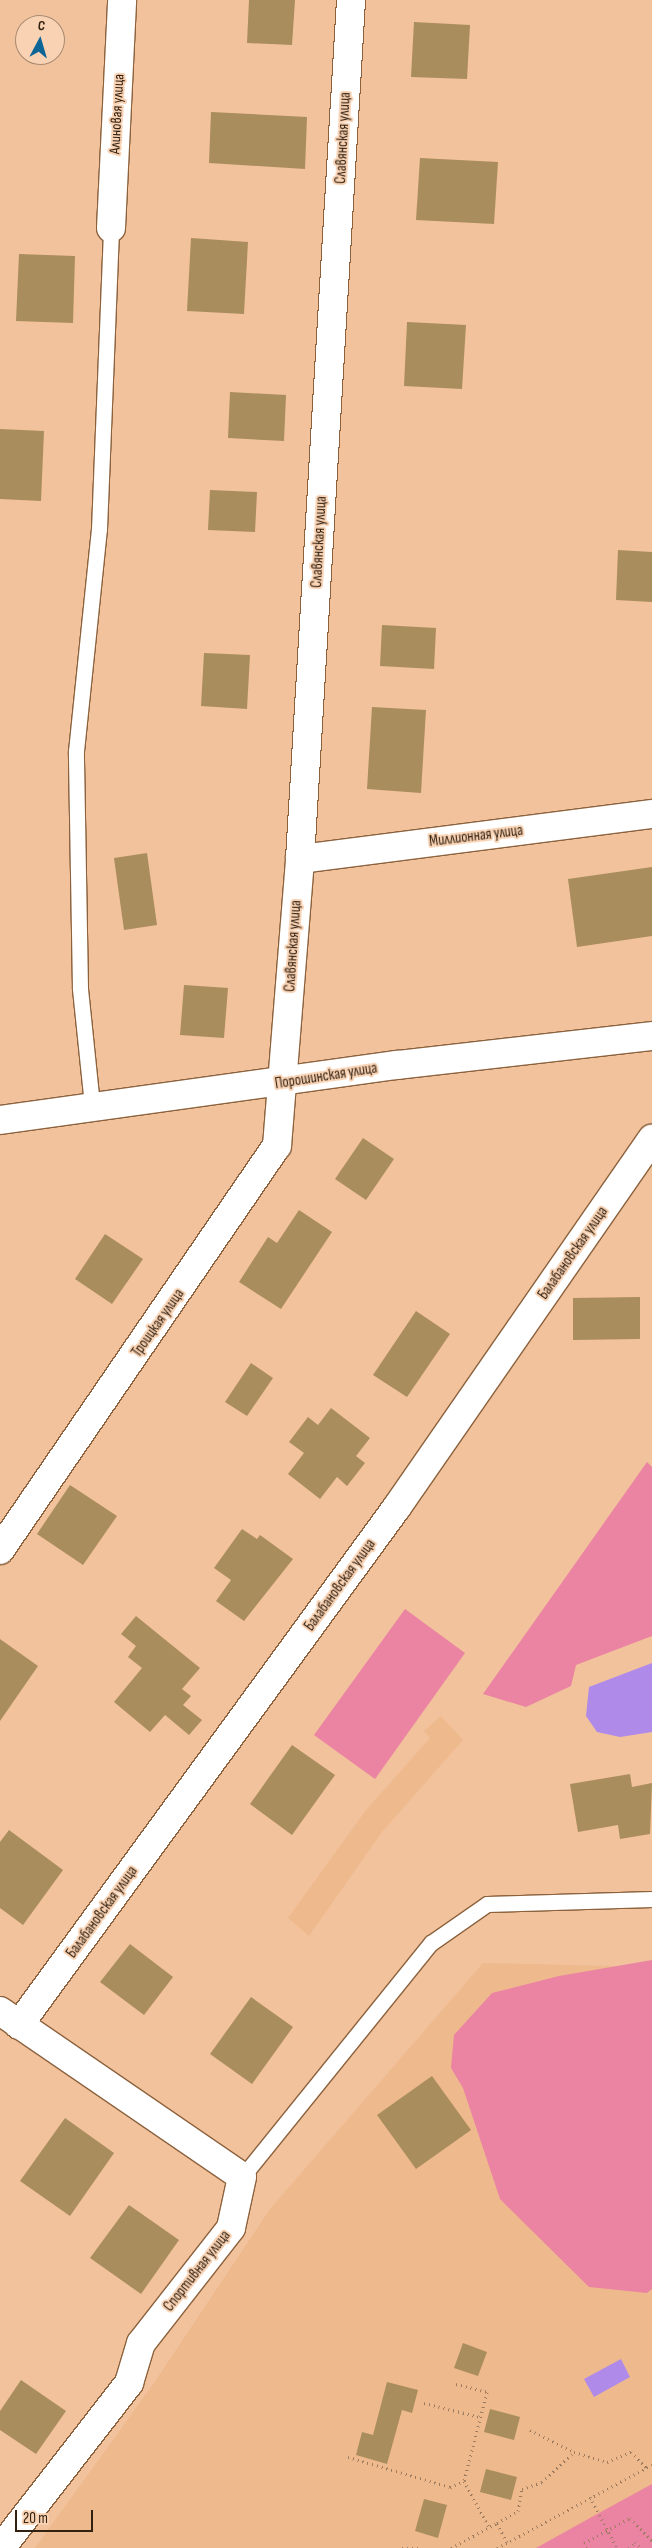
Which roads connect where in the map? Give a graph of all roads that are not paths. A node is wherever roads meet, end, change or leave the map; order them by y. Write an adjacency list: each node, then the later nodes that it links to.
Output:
1 (122, 0): 3 (street, Алиновая улица)
2 (351, 0): 5 (street, Славянская улица)
3 (111, 228): 8 (lane)
4 (652, 814): 5 (street, Миллионная улица)
5 (300, 859): 7 (street, Славянская улица)
6 (652, 1036): 7 (street, Порошинская улица)
7 (282, 1084): 8 (street, Порошинская улица); 11 (street, Троицкая улица)
8 (92, 1106): 9 (street, Порошинская улица)
9 (0, 1120)
10 (652, 1139): 13 (street, Балабановская улица)
11 (0, 1550)
12 (652, 1899): 14 (lane)
13 (10, 2018): 14 (street)
14 (242, 2177): 15 (street, Спортивная улица)
15 (1, 2548)

